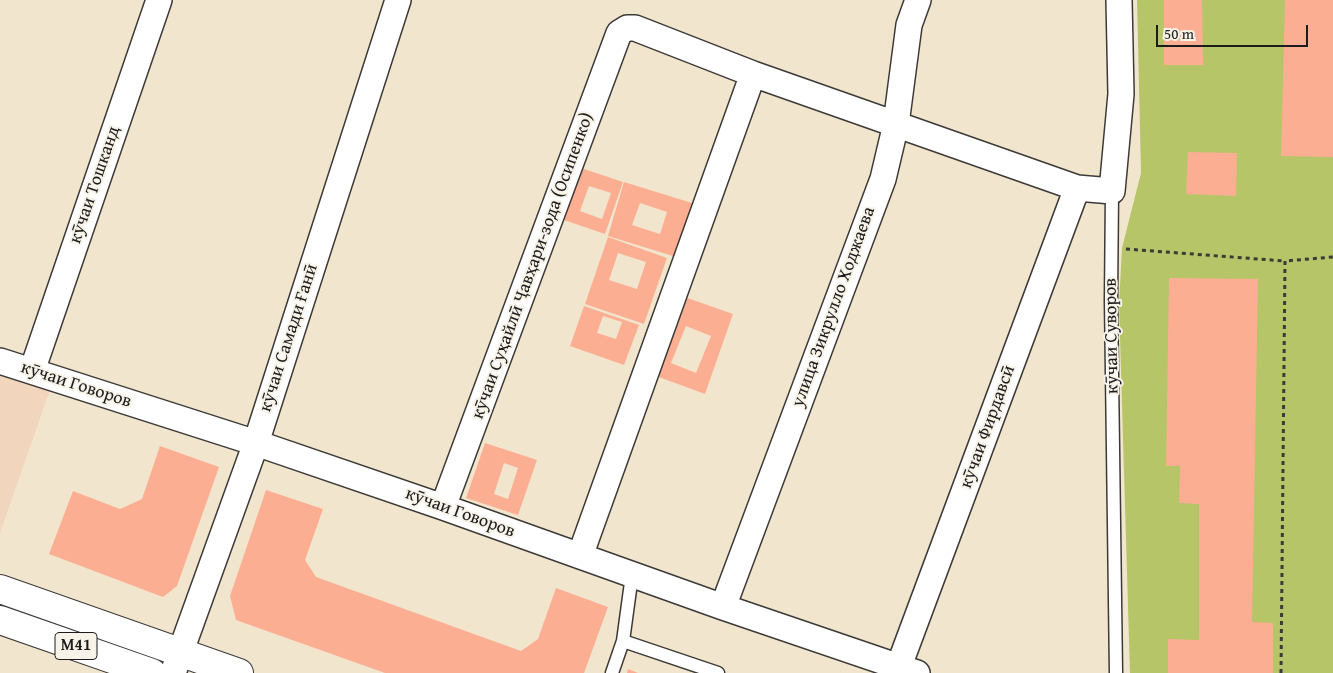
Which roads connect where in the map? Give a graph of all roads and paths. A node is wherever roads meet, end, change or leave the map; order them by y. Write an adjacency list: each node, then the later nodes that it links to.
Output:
1 (159, 0): 13 (street, кӯчаи Тошканд)
2 (398, 0): 14 (street, кӯчаи Самади Ғанӣ)
3 (918, 0): 6 (street, улица Зикрулло Ходжаева)
4 (1119, 0): 8 (street, кӯчаи Суворов)
5 (753, 74): 6 (street); 15 (street, кӯчаи Суҳайлӣ Ҷавҳари-зода (Осипенко)); 16 (street)
6 (896, 124): 7 (street); 19 (street, улица Зикрулло Ходжаева)
7 (1077, 188): 8 (street); 23 (street, кӯчаи Фирдавсӣ)
8 (1112, 191): 9 (lane, кӯчаи Суворов)
9 (1111, 247): 11 (path); 28 (lane, кӯчаи Суворов)
10 (1333, 257): 11 (path)
11 (1285, 261): 29 (path)
12 (0, 361): 13 (street, кӯчаи Говоров)
13 (32, 371): 14 (street, кӯчаи Говоров)
14 (256, 443): 15 (street, кӯчаи Говоров); 22 (street, кӯчаи Самади Ғанӣ)
15 (443, 507): 16 (street, кӯчаи Говоров)
16 (580, 556): 17 (street, кӯчаи Говоров)
17 (632, 575): 19 (street, кӯчаи Говоров); 21 (lane)
18 (0, 588): 22 (highway)
19 (722, 607): 23 (street, кӯчаи Говоров)
20 (0, 620): 24 (highway, M41)
21 (623, 640): 26 (lane); 27 (lane)
22 (176, 663): 25 (highway)
23 (908, 669)
24 (152, 673)
25 (239, 673)
26 (612, 673)
27 (718, 673)
28 (1116, 673)
29 (1281, 673)

